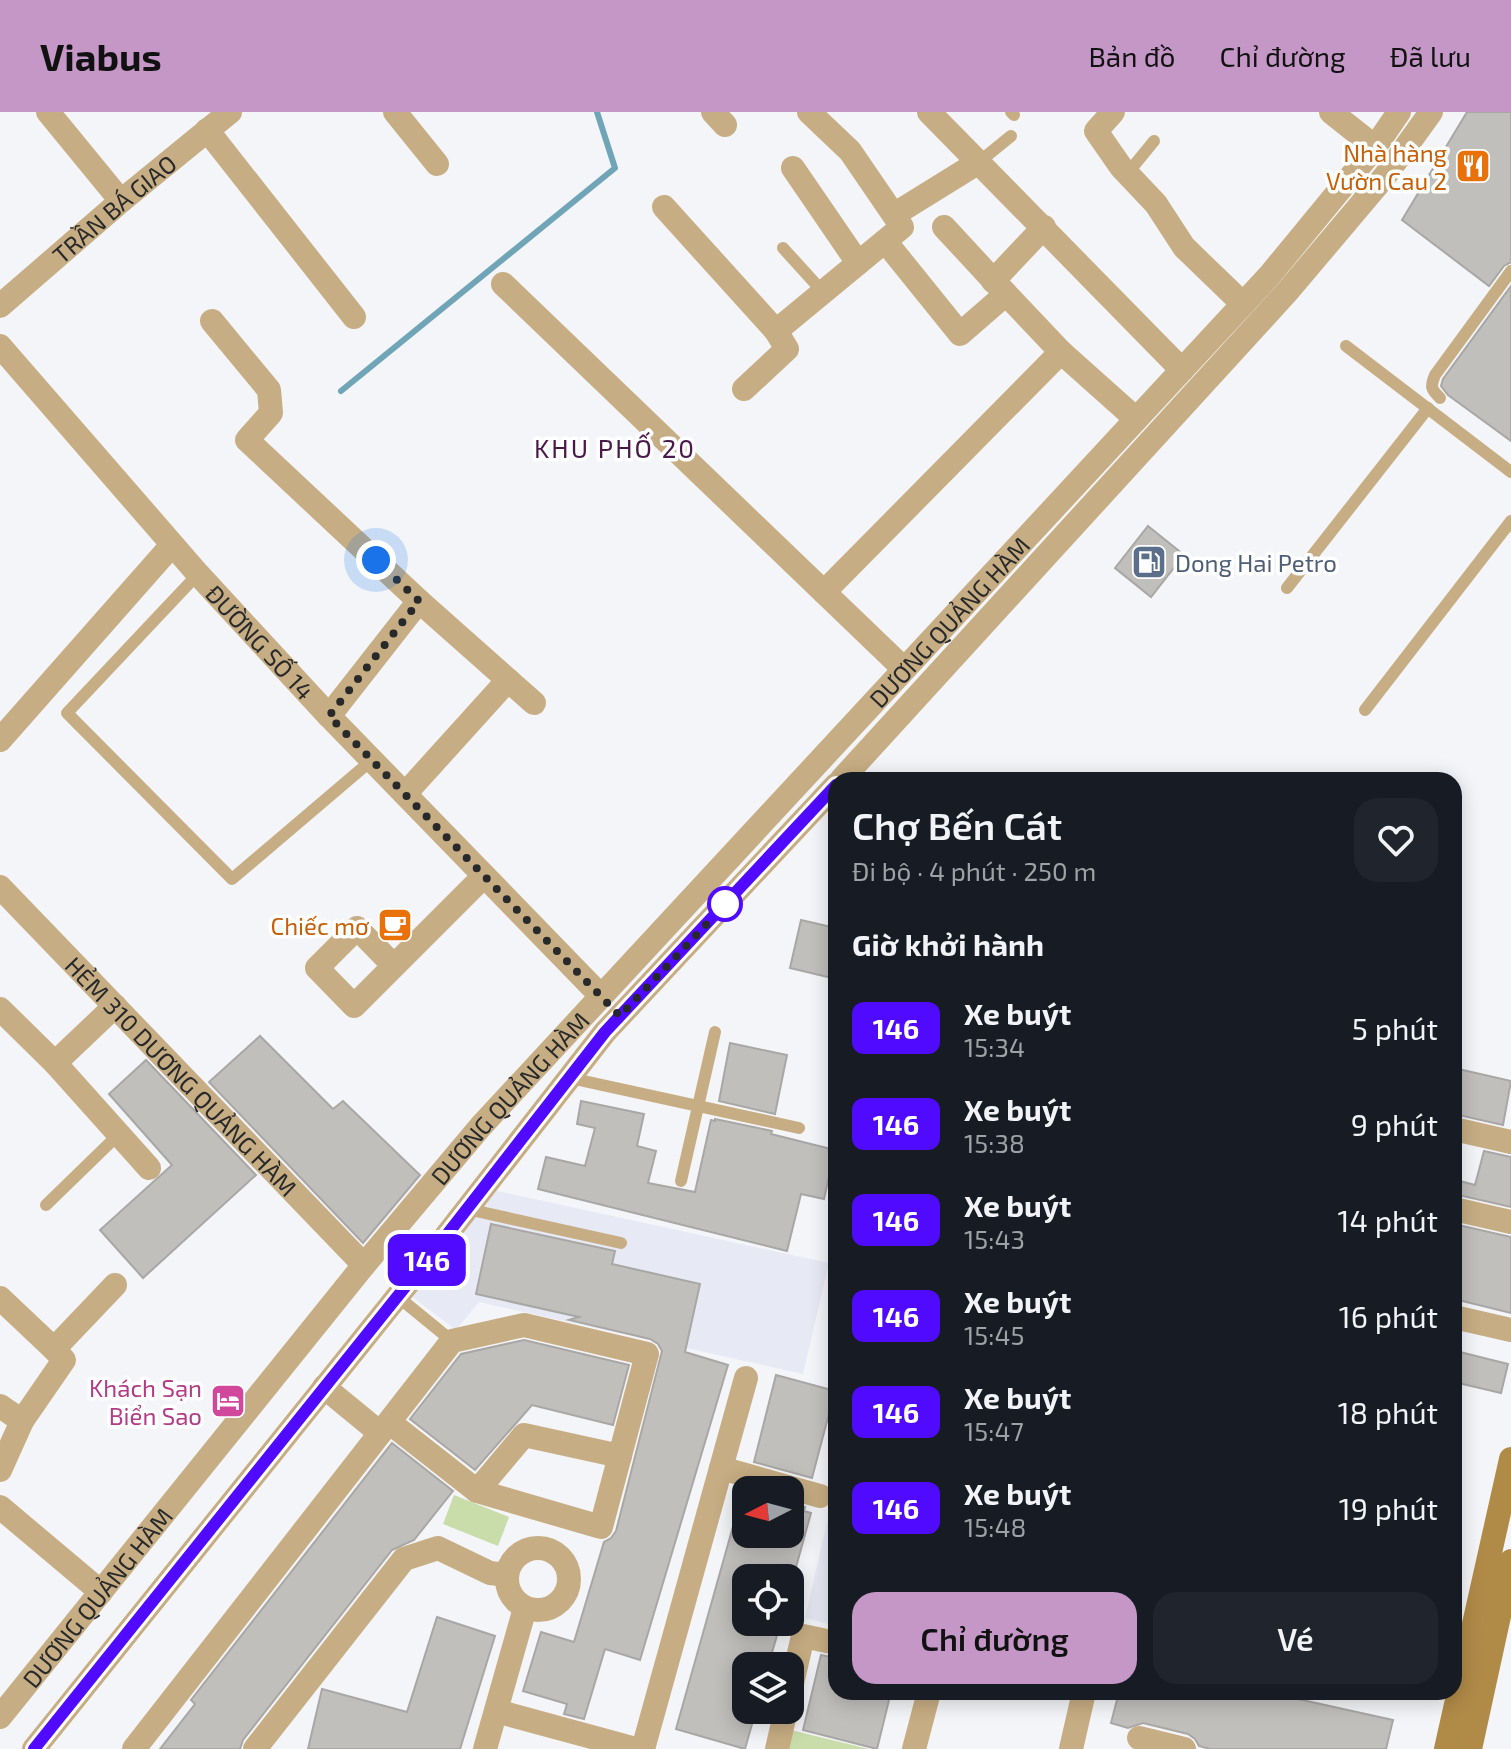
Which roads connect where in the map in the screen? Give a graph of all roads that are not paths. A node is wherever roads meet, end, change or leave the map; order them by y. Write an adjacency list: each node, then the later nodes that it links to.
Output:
1 (48, 112): 18 (street)
2 (230, 112): 10 (street, TRẦN BÁ GIAO)
3 (395, 112): 15 (street)
4 (809, 112): 20 (street)
5 (929, 112): 14 (street)
6 (1113, 112): 17 (street)
7 (1331, 112): 13 (street)
8 (1399, 112): 13 (street, DƯƠNG QUẢNG HÀM)
9 (1431, 112): 57 (street, DƯƠNG QUẢNG HÀM)
10 (207, 130): 18 (street, TRẦN BÁ GIAO); 32 (street)
11 (1011, 136): 14 (lane)
12 (1154, 141): 17 (lane)
13 (1375, 147): 30 (street, DƯƠNG QUẢNG HÀM)
14 (979, 162): 20 (street); 22 (street)
15 (437, 164)
16 (793, 168): 25 (street)
17 (1127, 174): 30 (street)
18 (121, 201): 31 (street, TRẦN BÁ GIAO)
19 (664, 207): 34 (street)
20 (895, 214): 23 (street)
21 (944, 227): 28 (street)
22 (1044, 227): 28 (street); 38 (street)
23 (885, 241): 25 (street); 28 (street)
24 (783, 248): 29 (lane)
25 (858, 263): 29 (street)
26 (1511, 271): 40 (lane)
27 (503, 284): 48 (street)
28 (999, 287): 37 (street)
29 (823, 292): 34 (street)
30 (1243, 304): 38 (street, DƯƠNG QUẢNG HÀM)
31 (0, 306)
32 (354, 317)
33 (212, 321): 49 (street)
34 (776, 331): 39 (street)
35 (0, 346): 45 (street, ĐƯỜNG SỐ 14)
36 (1346, 346): 41 (lane)
37 (1061, 352): 42 (street); 48 (street)
38 (1182, 370): 42 (street, DƯƠNG QUẢNG HÀM)
39 (744, 389)
40 (1440, 398)
41 (1428, 408): 43 (lane); 47 (lane)
42 (1136, 419): 50 (street, DƯƠNG QUẢNG HÀM)
43 (1511, 472)
44 (1511, 521): 53 (lane)
45 (172, 545): 46 (street, ĐƯỜNG SỐ 14); 55 (street)
46 (198, 574): 54 (street, ĐƯỜNG SỐ 14); 56 (lane)
47 (1287, 588)
48 (824, 592): 50 (street)
49 (419, 601): 51 (street); 54 (street)
50 (904, 669): 63 (street, DƯƠNG QUẢNG HÀM)
51 (508, 680): 52 (street); 58 (street)
52 (534, 703)
53 (1365, 710)
54 (329, 716): 56 (street, ĐƯỜNG SỐ 14)
55 (0, 740)
56 (372, 760): 58 (street, ĐƯỜNG SỐ 14)
57 (853, 772)
58 (405, 794): 60 (street, ĐƯỜNG SỐ 14)
59 (828, 799): 66 (street, DƯƠNG QUẢNG HÀM)
60 (484, 876): 62 (street); 63 (street, ĐƯỜNG SỐ 14)
61 (0, 887): 64 (street, HẺM 310 DƯƠNG QUẢNG HÀM)
62 (394, 966)
63 (601, 996): 66 (street, ĐƯỜNG SỐ 14); 82 (street, DƯƠNG QUẢNG HÀM)
64 (115, 1006): 68 (street); 82 (street, HẺM 310 DƯƠNG QUẢNG HÀM)
65 (0, 1009): 68 (street)
66 (620, 1016): 69 (street, DƯƠNG QUẢNG HÀM)
67 (715, 1032): 70 (lane)
68 (55, 1063): 73 (street)
69 (570, 1078): 70 (lane); 78 (street, DƯƠNG QUẢNG HÀM)
70 (698, 1107): 71 (lane); 76 (lane)
71 (799, 1128)
72 (1462, 1131): 74 (street)
73 (119, 1134): 75 (street); 77 (lane)
74 (1511, 1142)
75 (149, 1168)
76 (681, 1181)
77 (46, 1205)
78 (467, 1209): 81 (lane); 84 (street, DƯƠNG QUẢNG HÀM)
79 (1462, 1211): 80 (street)
80 (1511, 1222)
81 (621, 1243)
82 (364, 1265): 106 (street, DƯƠNG QUẢNG HÀM)
83 (115, 1285): 89 (street)
84 (397, 1296): 88 (lane); 91 (street, DƯƠNG QUẢNG HÀM)
85 (0, 1298): 89 (street)
86 (1462, 1319): 87 (street)
87 (1511, 1330)
88 (452, 1341): 94 (street); 95 (street)
89 (54, 1349): 93 (street)
90 (746, 1378): 97 (street)
91 (324, 1387): 94 (street); 119 (street, DƯƠNG QUẢNG HÀM)
92 (0, 1406): 93 (street)
93 (22, 1421): 98 (street)
94 (384, 1428): 99 (street); 120 (street)
95 (620, 1456): 99 (street); 102 (street)
96 (1511, 1459): 110 (main road)
97 (721, 1468): 100 (street); 118 (street)
98 (0, 1470)
99 (477, 1491): 102 (street)
100 (820, 1496)
101 (0, 1507): 106 (street)
102 (556, 1514): 103 (street)
103 (546, 1548): 105 (street); 107 (street)
104 (1511, 1561): 128 (main road)
105 (507, 1575): 107 (street); 121 (street)
106 (101, 1592): 115 (street, DƯƠNG QUẢNG HÀM)
107 (525, 1608): 114 (street)
108 (828, 1641): 109 (street)
109 (799, 1652)
110 (1462, 1678)
111 (927, 1700): 124 (street)
112 (1076, 1700): 125 (street)
113 (1457, 1700): 127 (main road)
114 (496, 1711): 118 (street); 122 (street)
115 (0, 1717)
116 (783, 1724): 123 (street)
117 (1139, 1738): 126 (street)
118 (634, 1748)
119 (34, 1749)
120 (134, 1749)
121 (255, 1749)
122 (485, 1749)
123 (777, 1749)
124 (914, 1749)
125 (1071, 1749)
126 (1184, 1749)
127 (1446, 1749)
128 (1470, 1749)

